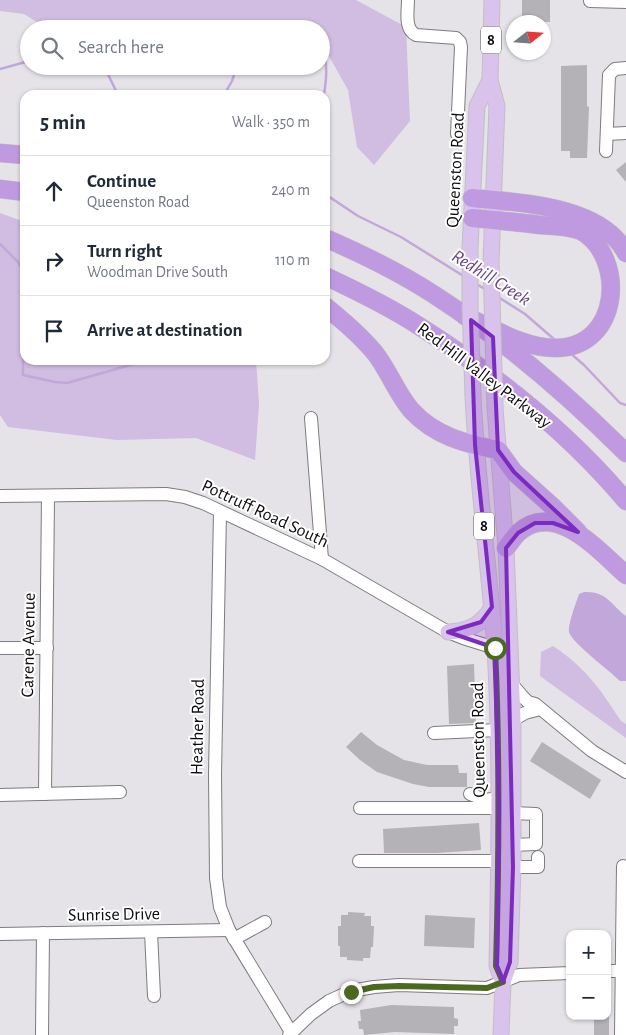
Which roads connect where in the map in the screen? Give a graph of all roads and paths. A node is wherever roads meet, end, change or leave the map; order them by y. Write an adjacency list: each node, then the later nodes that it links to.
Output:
1 (408, 0): 8 (street)
2 (492, 0): 6 (main road, Queenston Road / 8)
3 (590, 0): 4 (street)
4 (626, 2)
5 (626, 68): 9 (street)
6 (490, 80): 15 (main road, Queenston Road / 8); 16 (main road, Queenston Road / 8)
7 (626, 133): 9 (street)
8 (457, 134)
9 (607, 134): 10 (street)
10 (606, 151)
11 (0, 153): 12 (highway)
12 (20, 155)
13 (0, 189): 14 (highway)
14 (20, 191)
15 (472, 198): 16 (highway); 17 (main road, Queenston Road / 8)
16 (494, 200): 18 (main road, Queenston Road / 8); 20 (highway)
17 (472, 218): 18 (highway); 25 (main road, Queenston Road / 8, bridge)
18 (492, 220): 23 (highway); 26 (main road, Queenston Road / 8, bridge)
19 (330, 240): 23 (highway, Red Hill Valley Parkway)
20 (626, 253)
21 (330, 279): 30 (highway, Red Hill Valley Parkway)
22 (330, 310): 25 (highway)
23 (465, 316): 27 (highway, Red Hill Valley Parkway)
24 (311, 418): 34 (street)
25 (475, 445): 26 (highway); 36 (main road, Queenston Road / 8)
26 (498, 450): 32 (highway); 33 (main road, Queenston Road / 8)
27 (626, 453)
28 (0, 496): 29 (street, Pottruff Road South)
29 (48, 496): 31 (street, Pottruff Road South); 39 (street, Carene Avenue)
30 (626, 500)
31 (220, 512): 34 (street, Pottruff Road South); 63 (street, Heather Road)
32 (578, 532): 33 (highway); 35 (highway)
33 (506, 548): 41 (main road, Queenston Road / 8)
34 (322, 559): 37 (street, Pottruff Road South)
35 (626, 575)
36 (492, 607): 37 (main road); 40 (main road, Queenston Road / 8)
37 (448, 632): 40 (street, Pottruff Road South)
38 (0, 648): 39 (street)
39 (47, 648): 48 (street, Carene Avenue)
40 (495, 648): 44 (main road, Queenston Road / 8)
41 (512, 683): 42 (street); 43 (main road, Queenston Road / 8)
42 (540, 709): 43 (street); 46 (street)
43 (512, 720): 51 (main road, Queenston Road / 8)
44 (498, 730): 45 (street); 51 (main road, Queenston Road / 8)
45 (434, 733)
46 (626, 772)
47 (120, 792): 48 (street)
48 (45, 794): 50 (street)
49 (470, 794): 51 (street)
50 (0, 795)
51 (503, 806): 52 (street); 53 (main road, Queenston Road / 8); 53 (street); 55 (main road, Queenston Road / 8)
52 (360, 808)
53 (513, 845): 58 (main road, Queenston Road / 8)
54 (538, 857): 58 (street)
55 (499, 860): 56 (street); 67 (main road, Queenston Road / 8)
56 (359, 861)
57 (623, 866): 65 (street)
58 (513, 867): 67 (main road, Queenston Road / 8)
59 (265, 922): 63 (street)
60 (151, 932): 61 (street, Sunrise Drive); 63 (street, Sunrise Drive); 68 (street)
61 (43, 933): 62 (street, Sunrise Drive); 70 (street)
62 (0, 934)
63 (231, 934): 69 (street, Heather Road)
64 (611, 971): 65 (street)
65 (624, 971): 72 (street)
66 (566, 973): 67 (street)
67 (503, 982): 69 (street); 71 (main road, Queenston Road / 8)
68 (154, 996)
69 (290, 1033)
70 (42, 1035)
71 (502, 1035)
72 (621, 1035)

